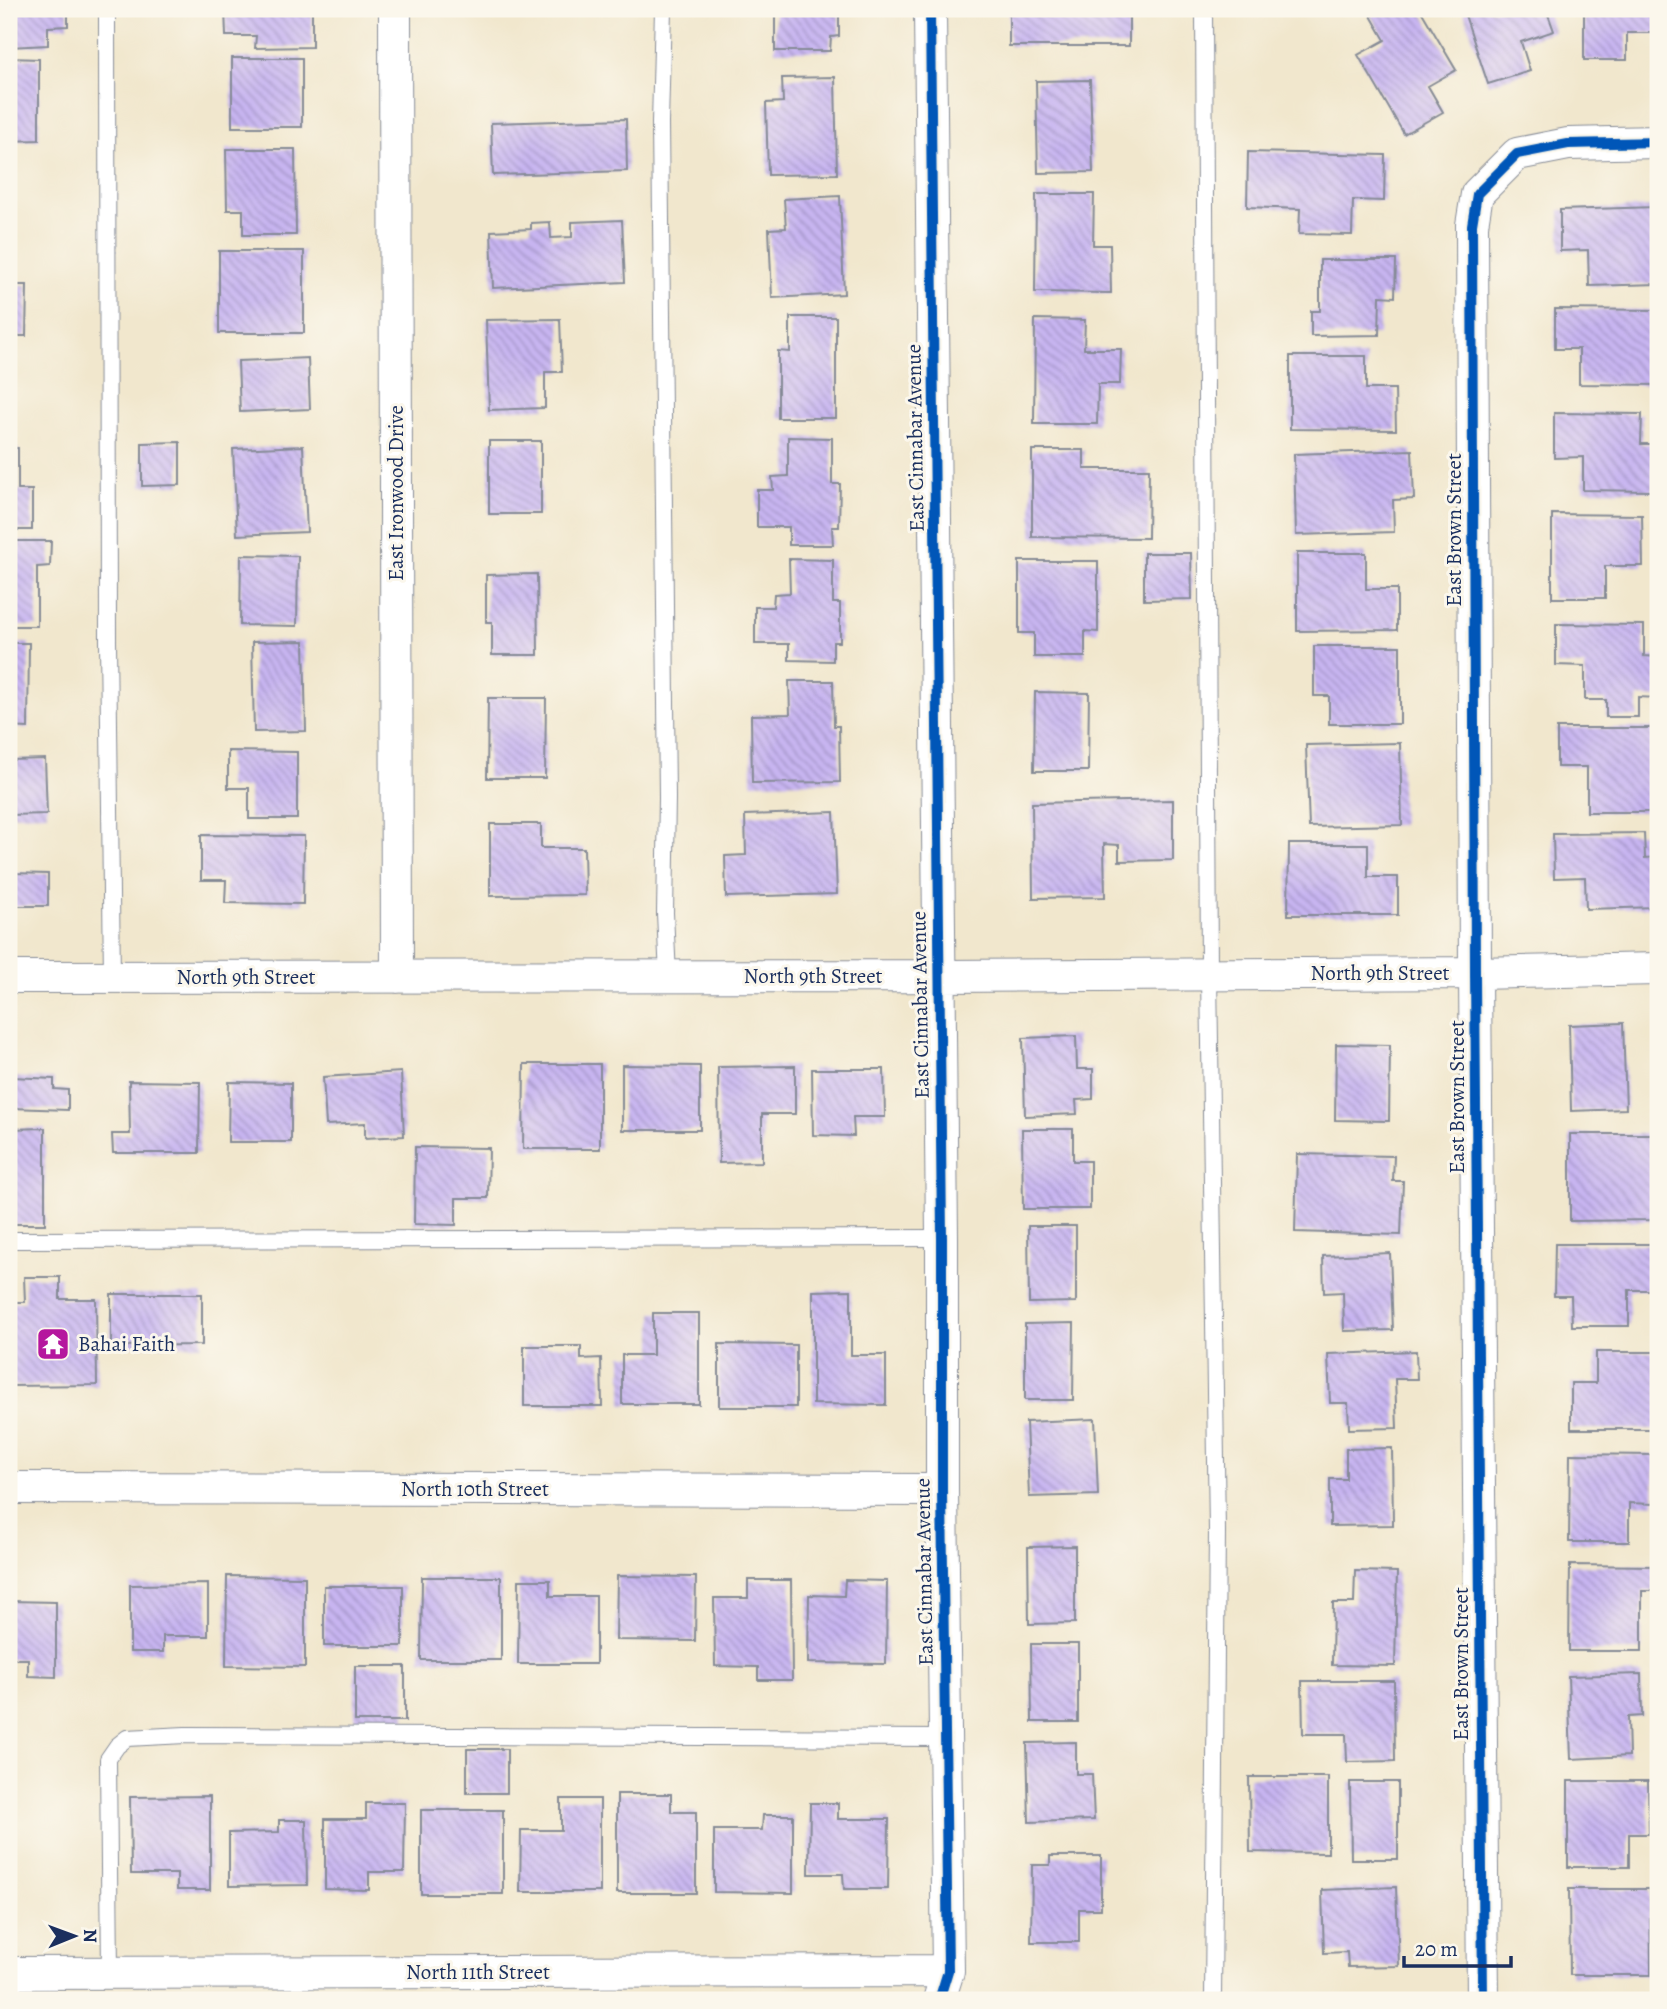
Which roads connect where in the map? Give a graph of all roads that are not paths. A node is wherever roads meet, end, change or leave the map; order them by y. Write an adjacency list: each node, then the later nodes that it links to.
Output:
1 (107, 9): 12 (lane)
2 (395, 9): 13 (street, East Ironwood Drive)
3 (663, 9): 10 (lane)
4 (930, 9): 11 (street, East Cinnabar Avenue)
5 (1204, 9): 9 (lane)
6 (1658, 142): 8 (street, East Brown Street)
7 (1658, 969): 8 (street, North 9th Street)
8 (1475, 973): 9 (street, North 9th Street); 24 (street, East Brown Street)
9 (1209, 974): 11 (street, North 9th Street); 23 (lane)
10 (668, 976): 11 (street, North 9th Street); 13 (street, North 9th Street)
11 (939, 976): 15 (street, East Cinnabar Avenue)
12 (112, 977): 13 (street, North 9th Street); 14 (street, North 9th Street)
13 (397, 977)
14 (9, 978)
15 (942, 1238): 16 (lane); 18 (street, East Cinnabar Avenue)
16 (9, 1240)
17 (9, 1488): 18 (street, North 10th Street)
18 (942, 1490): 19 (street, East Cinnabar Avenue)
19 (944, 1738): 21 (lane); 22 (street, East Cinnabar Avenue)
20 (9, 1973): 21 (street, North 11th Street)
21 (110, 1973): 22 (street, North 11th Street)
22 (943, 1986)
23 (1213, 2000)
24 (1483, 2000)

